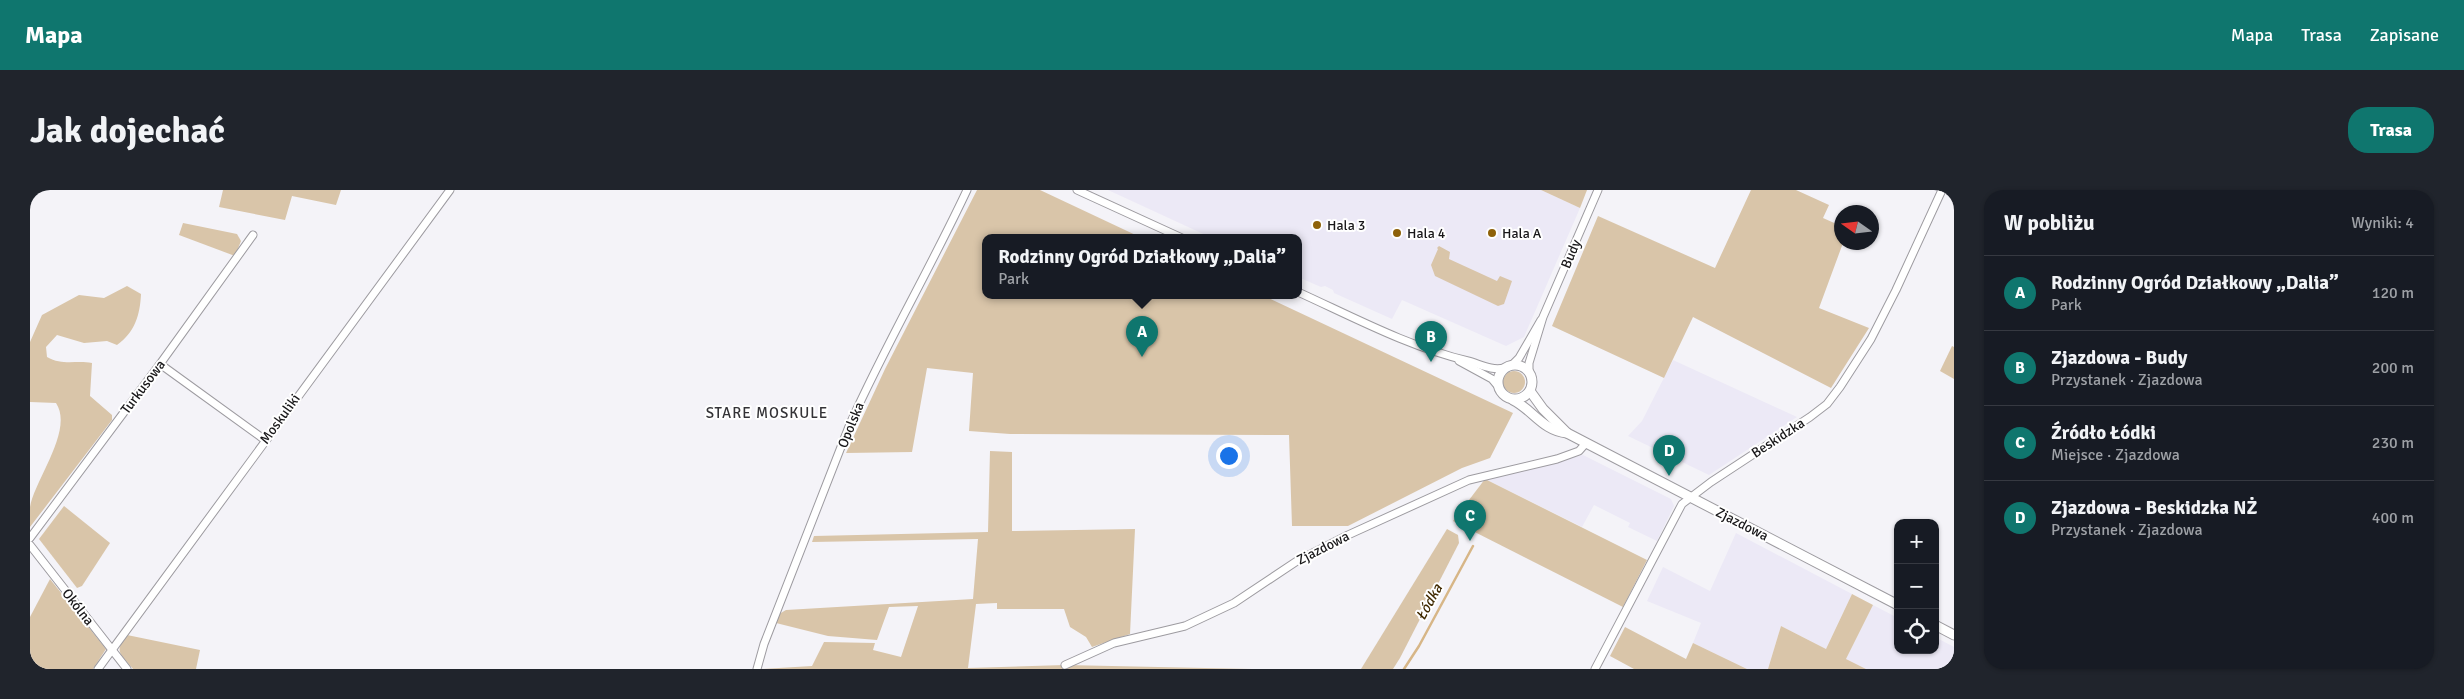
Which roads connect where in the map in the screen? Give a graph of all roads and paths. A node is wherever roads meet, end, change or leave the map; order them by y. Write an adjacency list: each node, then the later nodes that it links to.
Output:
1 (450, 190): 18 (street, Moskuliki)
2 (967, 190): 30 (street, Opolska)
3 (1077, 190): 6 (street)
4 (1598, 190): 9 (street, Budy)
5 (1942, 190): 20 (street, Beskidzka)
6 (1173, 234)
7 (253, 235): 11 (street, Turkusowa)
8 (1302, 294): 10 (street)
9 (1543, 317): 12 (street, Budy); 13 (street, Budy)
10 (1457, 359): 12 (street); 14 (street)
11 (160, 364): 18 (street); 21 (street, Turkusowa)
12 (1508, 367): 13 (street); 14 (street)
13 (1529, 372): 15 (street)
14 (1497, 385): 16 (street)
15 (1530, 391): 16 (street); 17 (street, Zjazdowa)
16 (1514, 400): 17 (street, Zjazdowa)
17 (1567, 433): 19 (street, Zjazdowa)
18 (265, 440): 26 (street, Moskuliki)
19 (1586, 443): 20 (street, Zjazdowa); 27 (street, Zjazdowa)
20 (1690, 497): 23 (street, Zjazdowa); 31 (street, Beskidzka)
21 (30, 538)
22 (30, 545): 26 (street, Okólna)
23 (1894, 603)
24 (1939, 627): 25 (street)
25 (1954, 635)
26 (112, 650): 28 (street, Moskuliki); 29 (street, Okólna)
27 (1064, 665)
28 (98, 669)
29 (127, 669)
30 (757, 669)
31 (1595, 669)

